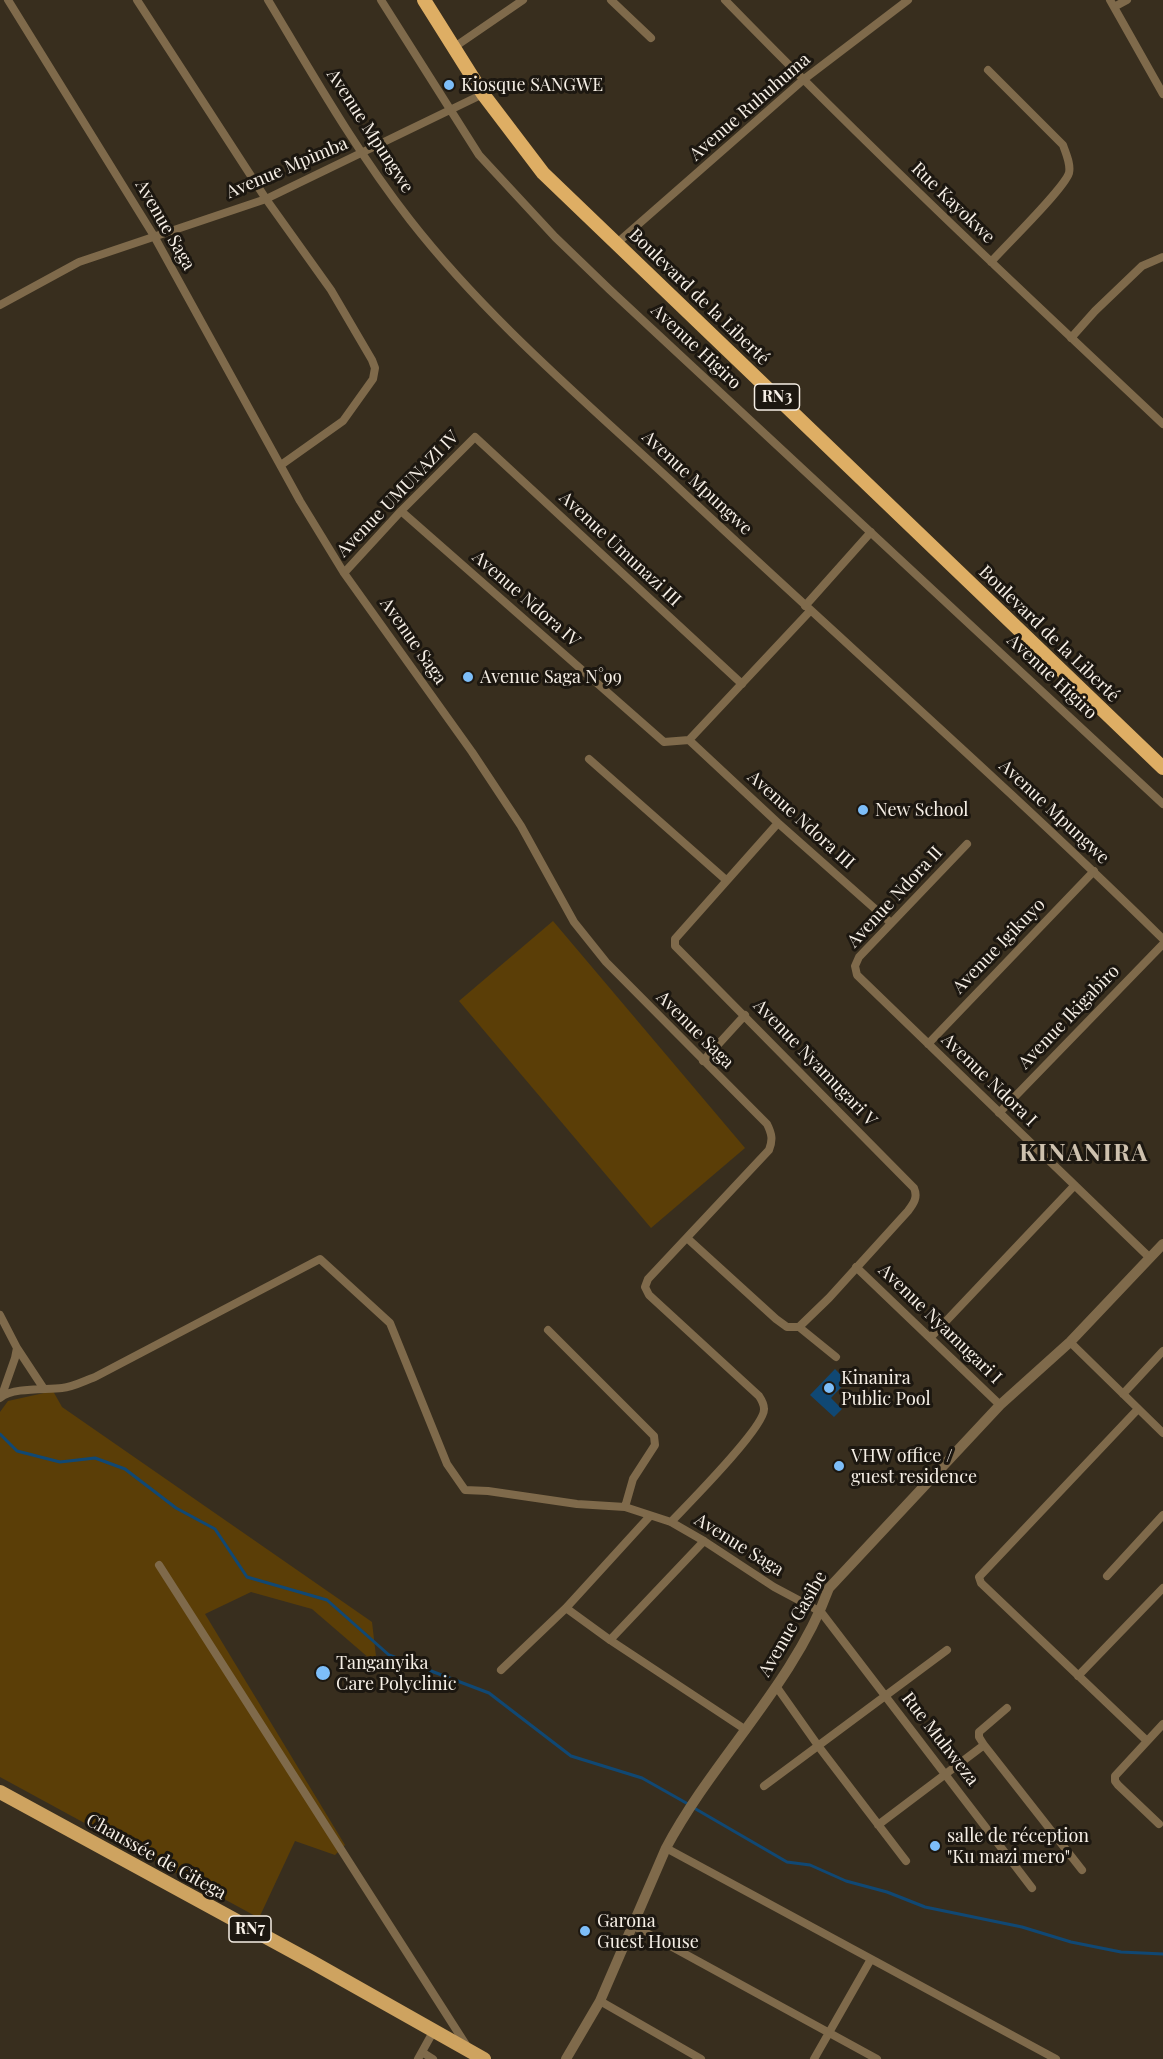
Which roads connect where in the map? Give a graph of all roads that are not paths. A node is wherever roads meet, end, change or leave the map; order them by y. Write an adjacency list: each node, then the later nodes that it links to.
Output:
1 (8, 0): 21 (street, Avenue Saga)
2 (137, 0): 20 (street)
3 (268, 0): 19 (street, Avenue Mpungwe)
4 (381, 0): 18 (street, Avenue Higiro)
5 (424, 0): 13 (highway, Boulevard de la Liberté / RN3)
6 (523, 0): 13 (street)
7 (611, 0): 12 (street)
8 (725, 0): 15 (street, Rue Kayokwe)
9 (908, 0): 15 (street, Avenue Ruhuhuma)
10 (1127, 0): 11 (street)
11 (1112, 4): 17 (street)
12 (651, 38)
13 (453, 48): 16 (highway, Boulevard de la Liberté / RN3)
14 (988, 70): 24 (street)
15 (803, 80): 22 (street, Avenue Ruhuhuma); 24 (street, Rue Kayokwe)
16 (483, 94): 18 (street, Avenue Mpimba); 22 (highway, Boulevard de la Liberté / RN3)
17 (1163, 94)
18 (449, 111): 19 (street, Avenue Mpimba); 31 (street, Avenue Higiro)
19 (361, 155): 20 (street, Avenue Mpimba); 33 (street, Avenue Mpungwe)
20 (266, 200): 21 (street, Avenue Mpimba); 29 (street)
21 (154, 236): 25 (street, Avenue Mpimba); 29 (street, Avenue Saga)
22 (617, 243): 37 (highway, Boulevard de la Liberté / RN3)
23 (1163, 257): 26 (street)
24 (991, 262): 26 (street, Rue Kayokwe)
25 (0, 305)
26 (1071, 338): 27 (street, Rue Kayokwe)
27 (1163, 424)
28 (475, 437): 30 (street, Avenue UMUNAZI IV); 34 (street, Avenue Umunazi III)
29 (281, 465): 32 (street, Avenue Saga)
30 (401, 511): 32 (street, Avenue UMUNAZI IV); 35 (street, Avenue Ndora IV)
31 (871, 532): 33 (street); 38 (street, Avenue Higiro)
32 (344, 573): 49 (street, Avenue Saga)
33 (807, 609): 34 (street); 41 (street, Avenue Mpungwe)
34 (742, 684): 35 (street)
35 (689, 740): 39 (street, Avenue Ndora III)
36 (588, 759): 42 (street)
37 (1163, 768)
38 (1163, 804)
39 (778, 823): 42 (street, Avenue Nyamugari V); 43 (street, Avenue Ndora III)
40 (967, 844): 43 (street, Avenue Ndora II)
41 (1094, 872): 44 (street, Avenue Mpungwe); 48 (street, Avenue Igikuyo)
42 (726, 880): 47 (street, Avenue Nyamugari V)
43 (891, 923): 46 (street, Avenue Ndora II)
44 (1163, 939)
45 (1163, 944): 50 (street, Avenue Ikigabiro)
46 (857, 975): 48 (street, Avenue Ndora I)
47 (745, 1015): 49 (street); 55 (street, Avenue Nyamugari V)
48 (928, 1044): 50 (street, Avenue Ndora I)
49 (703, 1061): 52 (street, Avenue Saga)
50 (999, 1113): 51 (street, Avenue Ndora I)
51 (1074, 1186): 54 (street, Avenue Ndora I); 59 (street)
52 (685, 1241): 57 (street); 73 (street)
53 (1163, 1244): 54 (street, Avenue Gasibe)
54 (1150, 1258): 60 (street, Avenue Gasibe)
55 (856, 1267): 57 (street, Avenue Nyamugari V); 59 (street, Avenue Nyamugari I)
56 (0, 1315): 61 (street)
57 (799, 1327): 63 (street)
58 (548, 1330): 70 (street)
59 (931, 1336): 67 (street, Avenue Nyamugari I)
60 (1070, 1342): 65 (street); 67 (street, Avenue Gasibe)
61 (17, 1348): 64 (street); 66 (street)
62 (1163, 1351): 65 (street)
63 (836, 1357)
64 (44, 1389): 66 (street); 70 (street, Avenue Saga)
65 (1123, 1394): 68 (street)
66 (1, 1396)
67 (1000, 1405): 79 (street, Avenue Gasibe)
68 (1138, 1409): 69 (street); 83 (street)
69 (1163, 1433)
70 (625, 1507): 72 (street, Avenue Saga)
71 (1163, 1515): 76 (street)
72 (650, 1516): 73 (street, Avenue Saga); 78 (street)
73 (671, 1522): 74 (street, Avenue Saga)
74 (704, 1541): 79 (street, Avenue Saga); 80 (street)
75 (159, 1565): 106 (street)
76 (1107, 1576)
77 (1163, 1588): 83 (street)
78 (566, 1608): 80 (street); 82 (street)
79 (821, 1612): 84 (street, Avenue Gasibe); 85 (street, Rue Muhweza)
80 (610, 1640): 88 (street)
81 (947, 1650): 85 (street)
82 (501, 1671)
83 (1078, 1676): 89 (street)
84 (776, 1686): 88 (street, Avenue Gasibe); 91 (street)
85 (885, 1695): 91 (street); 92 (street, Rue Muhweza)
86 (1007, 1708): 90 (street)
87 (1163, 1724): 89 (street)
88 (746, 1730): 97 (street, Avenue Gasibe)
89 (1147, 1741): 95 (street)
90 (984, 1745): 92 (street); 99 (street)
91 (819, 1747): 93 (street); 96 (street)
92 (946, 1774): 96 (street); 100 (street, Rue Muhweza)
93 (764, 1786)
94 (0, 1792): 104 (main road, Chaussée de Gitega / RN7)
95 (1159, 1824)
96 (878, 1825): 98 (street)
97 (666, 1848): 101 (street, Avenue Gasibe); 102 (street)
98 (906, 1861)
99 (1082, 1870)
100 (1032, 1888)
101 (632, 1925): 103 (street, Avenue Gasibe); 105 (street)
102 (871, 1959): 105 (street); 114 (street)
103 (600, 2001): 110 (street, Avenue Gasibe); 111 (street)
104 (434, 2032): 106 (main road, Chaussée de Gitega / RN7); 107 (street)
105 (830, 2032): 112 (street); 113 (street)
106 (470, 2051): 109 (main road, Chaussée de Gitega / RN7)
107 (420, 2056): 108 (street)
108 (433, 2059)
109 (484, 2059)
110 (566, 2059)
111 (701, 2059)
112 (814, 2059)
113 (877, 2059)
114 (1056, 2059)

